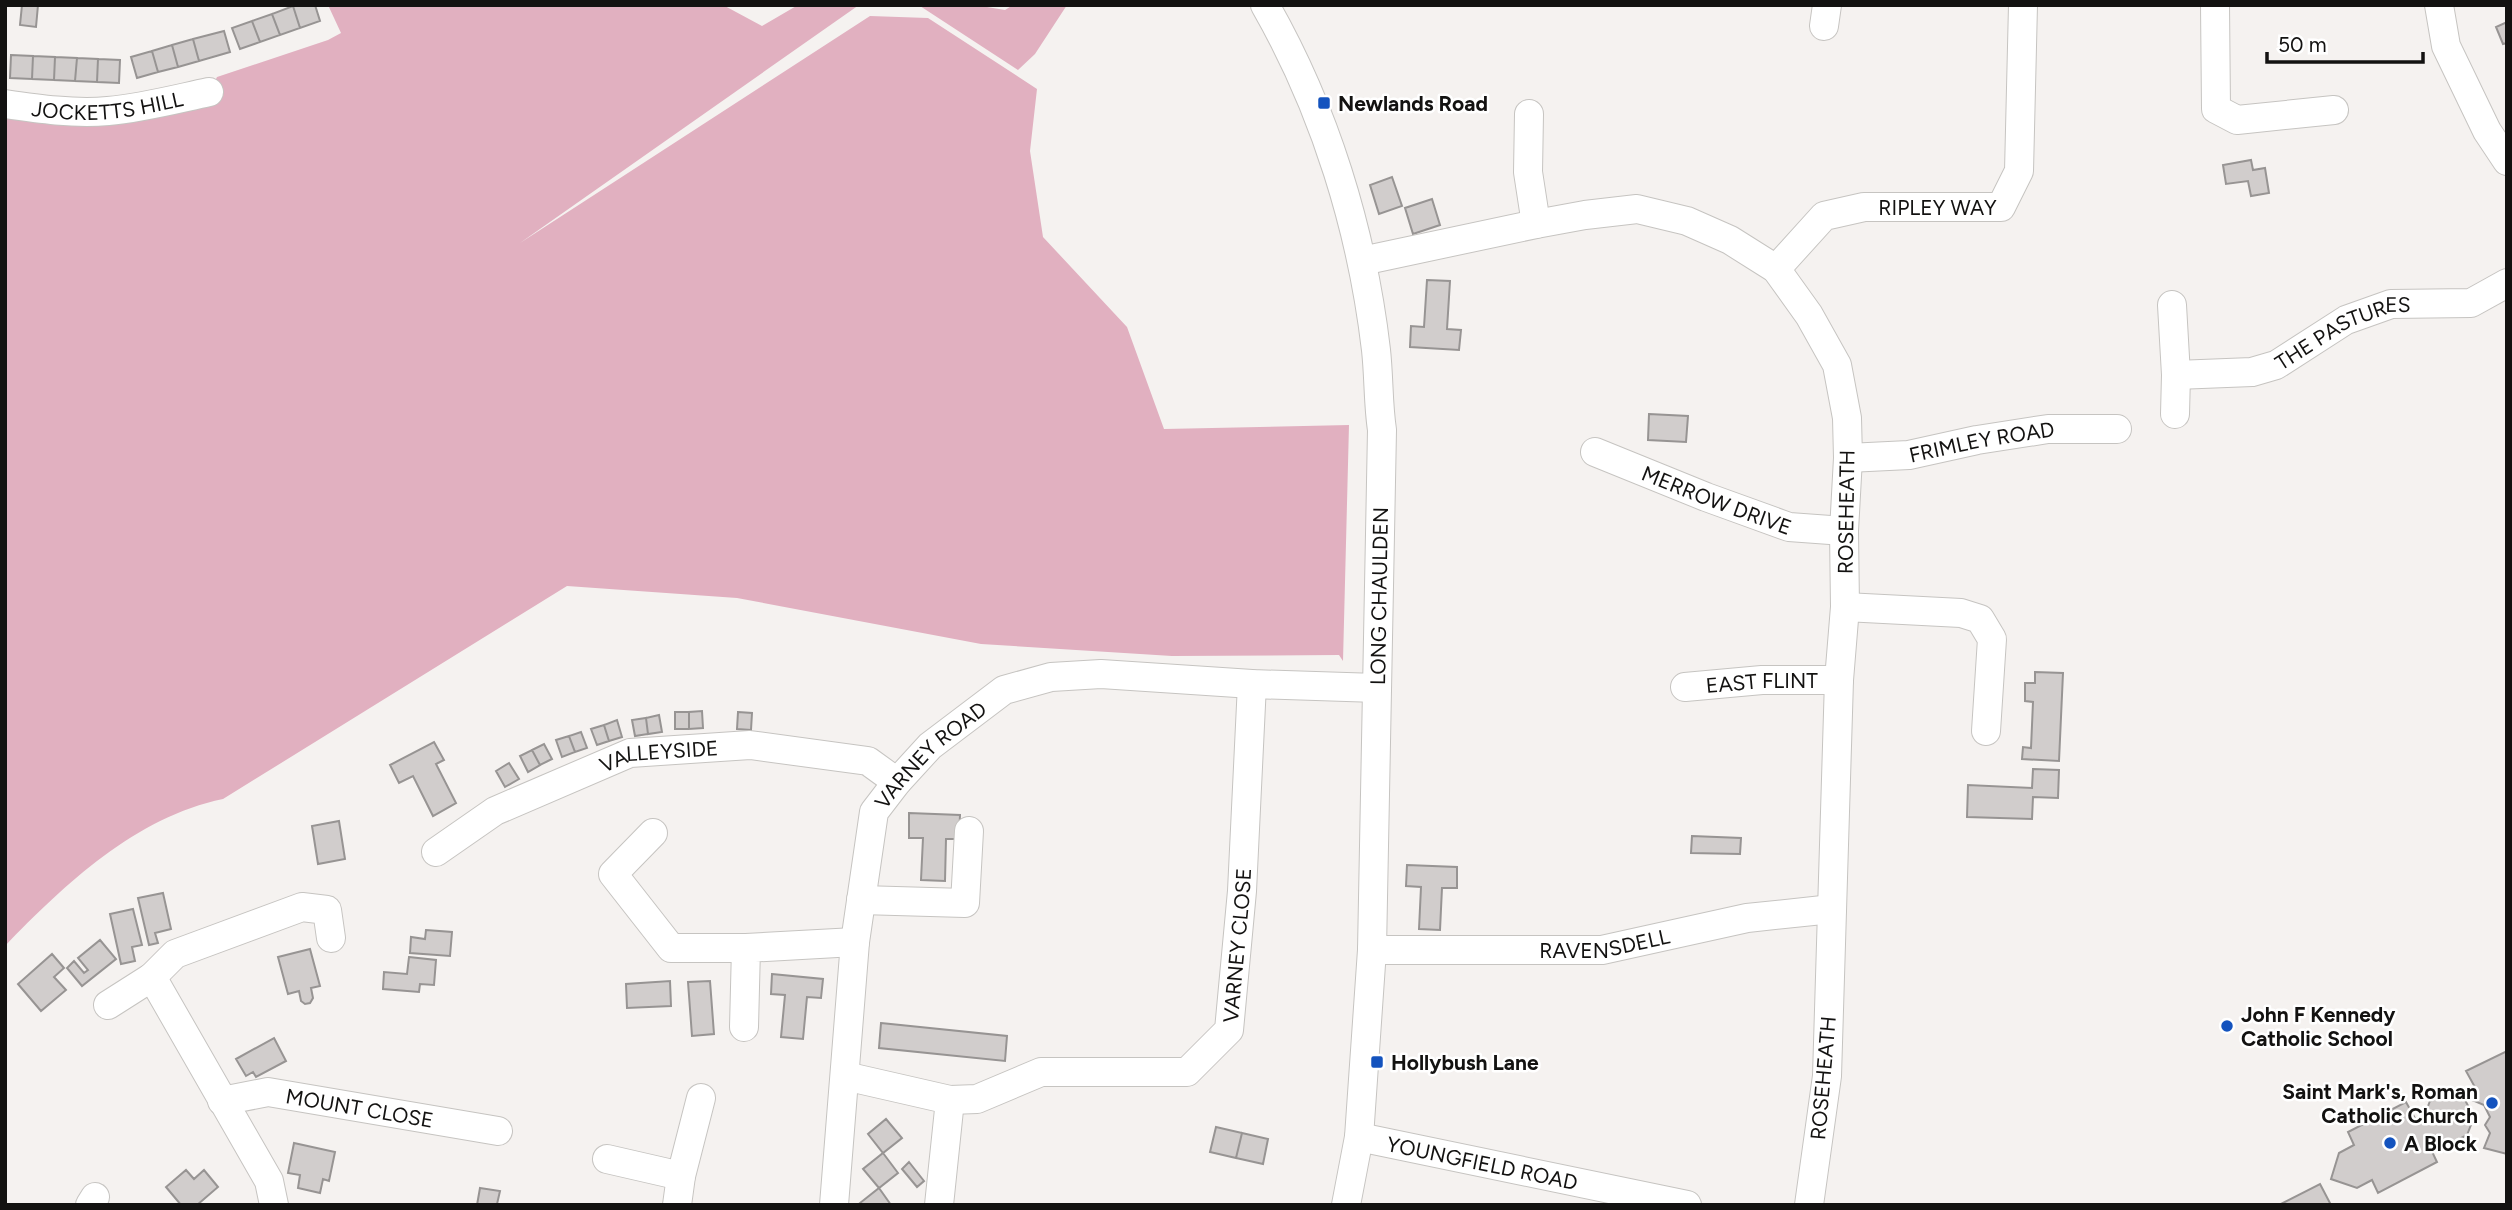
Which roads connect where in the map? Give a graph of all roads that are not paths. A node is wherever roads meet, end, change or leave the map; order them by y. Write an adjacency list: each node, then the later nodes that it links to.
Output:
1 (1265, 5): 12 (street, LONG CHAULDEN)
2 (2022, 5): 13 (street, RIPLEY WAY)
3 (2215, 5): 7 (street)
4 (2439, 5): 9 (street)
5 (209, 92): 6 (street, JOCKETTS HILL)
6 (5, 104)
7 (2334, 110)
8 (1529, 114): 11 (street)
9 (2497, 126): 10 (street)
10 (2507, 162)
11 (1536, 224): 12 (street, ROSEHEATH); 13 (street, ROSEHEATH)
12 (1362, 261): 26 (street, LONG CHAULDEN)
13 (1776, 269): 20 (street, ROSEHEATH)
14 (2507, 283): 16 (street, THE PASTURES)
15 (2172, 305): 16 (street)
16 (2176, 375): 17 (street)
17 (2175, 414)
18 (2117, 429): 20 (street, FRIMLEY ROAD)
19 (1595, 452): 21 (street, MERROW DRIVE)
20 (1847, 458): 21 (street, ROSEHEATH)
21 (1844, 531): 22 (street, ROSEHEATH)
22 (1846, 607): 23 (street, ROSEHEATH); 27 (street)
23 (1839, 680): 25 (street, EAST FLINT); 33 (street, ROSEHEATH)
24 (1252, 684): 26 (street, VARNEY ROAD); 28 (street, VARNEY ROAD); 43 (street, VARNEY CLOSE)
25 (1685, 687)
26 (1377, 688): 37 (street, LONG CHAULDEN)
27 (1986, 731)
28 (897, 782): 31 (street, VALLEYSIDE); 32 (street, VARNEY ROAD)
29 (969, 831): 32 (street)
30 (653, 833): 36 (street)
31 (436, 852)
32 (861, 900): 35 (street, VARNEY ROAD)
33 (1832, 909): 37 (street, RAVENSDELL); 55 (street, ROSEHEATH)
34 (331, 938): 38 (street)
35 (855, 942): 36 (street); 41 (street, VARNEY ROAD)
36 (746, 948): 40 (street)
37 (1372, 950): 46 (street, LONG CHAULDEN)
38 (152, 976): 39 (street); 44 (street)
39 (108, 1005)
40 (744, 1027)
41 (845, 1076): 43 (street, VARNEY CLOSE); 51 (street, VARNEY ROAD)
42 (701, 1098): 48 (street)
43 (950, 1100): 52 (street)
44 (222, 1101): 45 (street, MOUNT CLOSE); 49 (street)
45 (498, 1131)
46 (1359, 1137): 53 (street, LONG CHAULDEN); 54 (street, YOUNGFIELD ROAD)
47 (607, 1159): 48 (street)
48 (681, 1176): 50 (street)
49 (274, 1205)
50 (677, 1205)
51 (834, 1205)
52 (939, 1205)
53 (1346, 1205)
54 (1687, 1205)
55 (1809, 1205)

